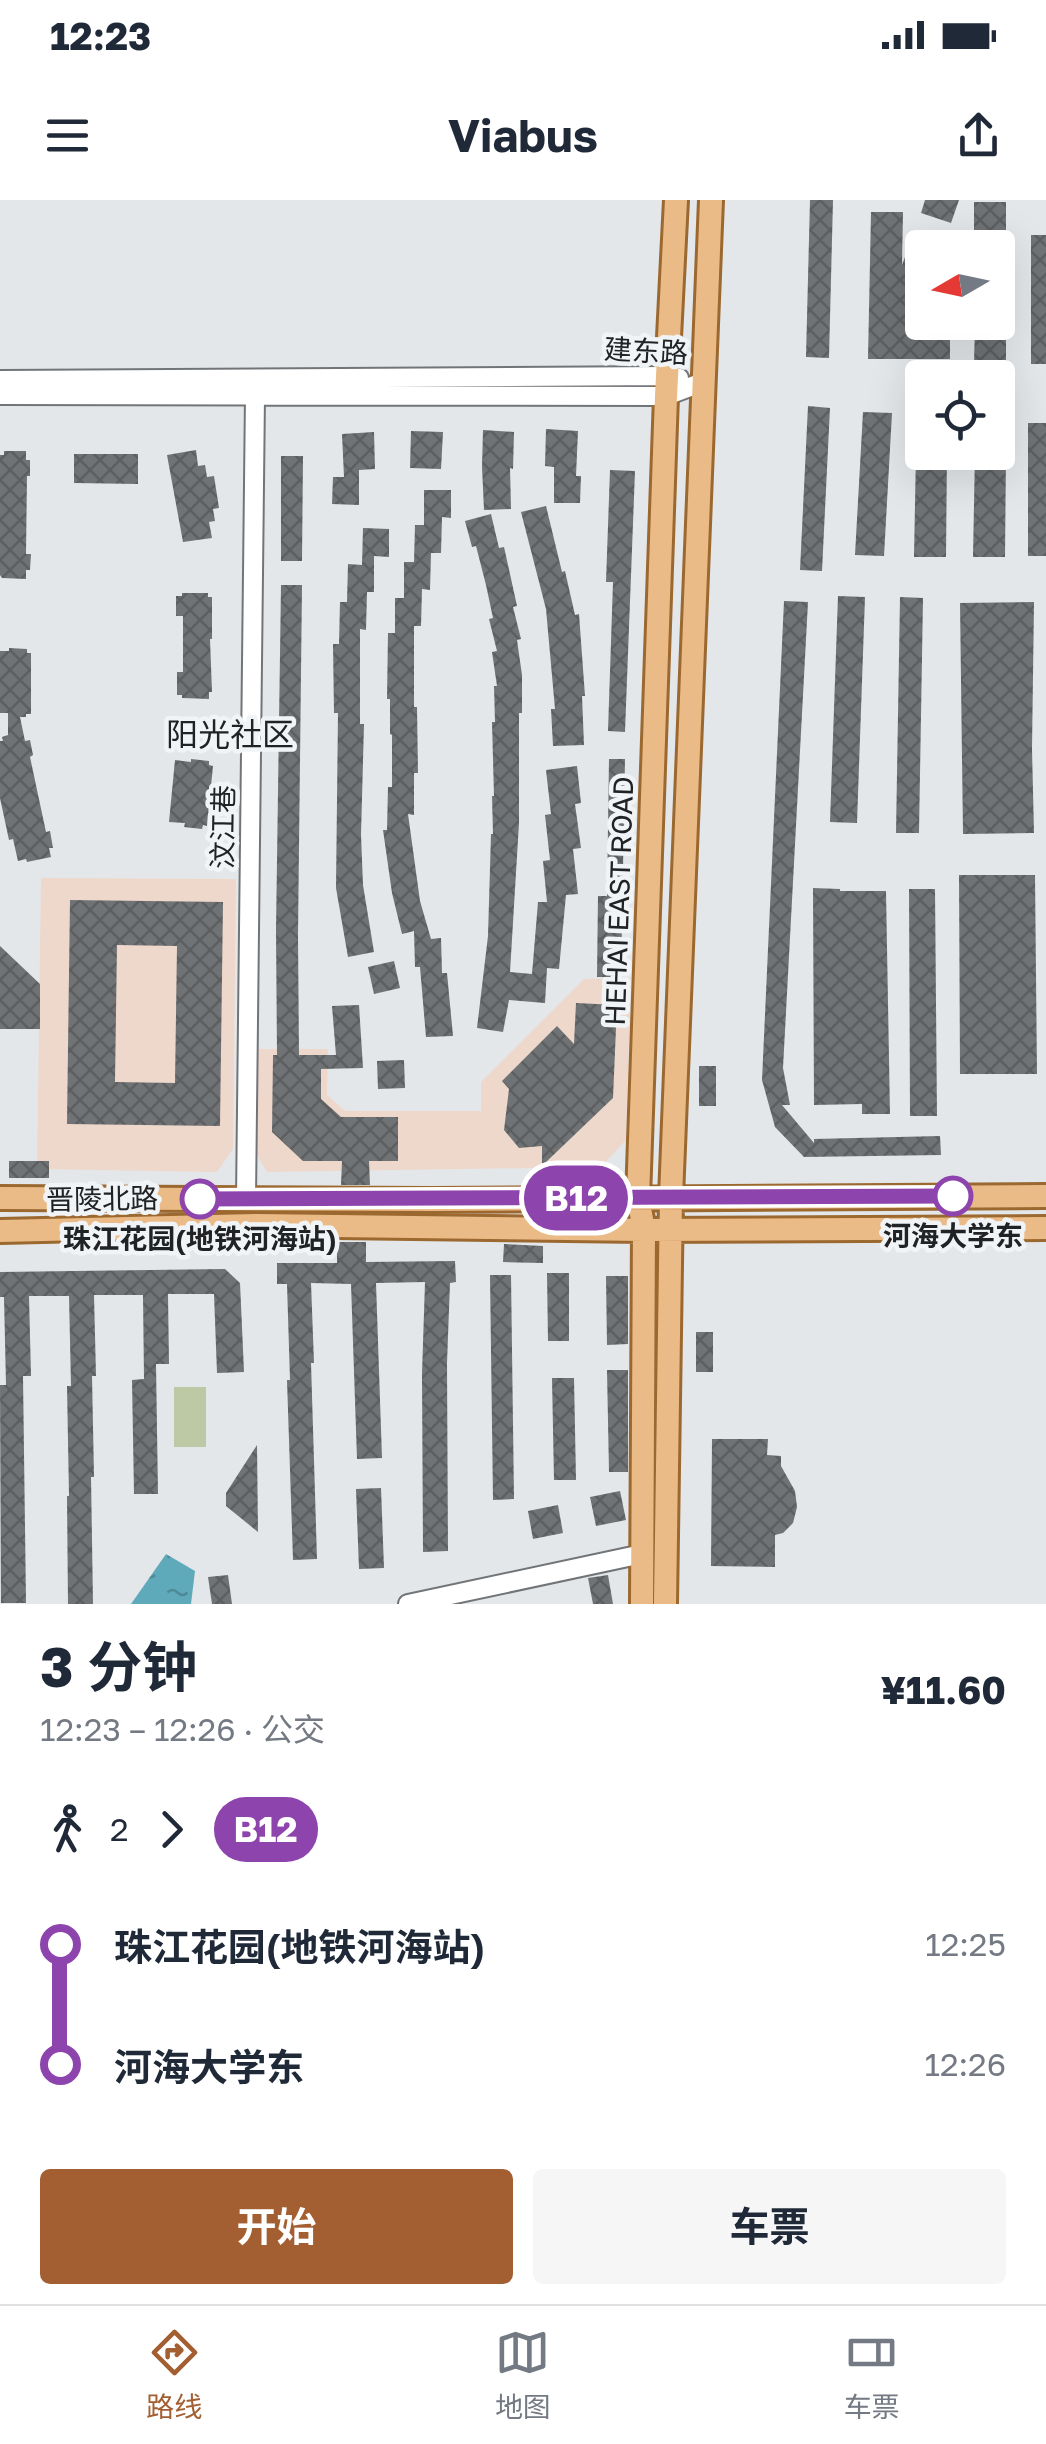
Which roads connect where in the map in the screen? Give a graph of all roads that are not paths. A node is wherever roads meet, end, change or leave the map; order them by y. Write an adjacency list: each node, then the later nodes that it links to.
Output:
1 (676, 200): 5 (main road, HEHAI EAST ROAD)
2 (711, 200): 4 (main road)
3 (0, 380): 5 (street, 建东路)
4 (703, 382): 5 (street, 建东路); 9 (main road)
5 (666, 386): 7 (street, 建东路); 11 (main road, HEHAI EAST ROAD)
6 (0, 395): 7 (street, 建东路)
7 (255, 395): 12 (street, 汶江巷)
8 (1046, 1196): 9 (main road, 晋陵北路)
9 (671, 1197): 11 (main road, 晋陵北路); 15 (main road)
10 (0, 1198): 12 (main road, 晋陵北路)
11 (638, 1198): 12 (main road, 晋陵北路); 14 (main road, HEHAI EAST ROAD)
12 (246, 1199)
13 (1046, 1228): 15 (main road, 晋陵北路)
14 (644, 1230): 15 (main road, 晋陵北路); 16 (main road, 晋陵北路); 17 (main road, HEHAI EAST ROAD)
15 (671, 1230): 20 (main road)
16 (0, 1231)
17 (642, 1554): 18 (street); 19 (main road, HEHAI EAST ROAD)
18 (408, 1604)
19 (642, 1604)
20 (664, 1604)

